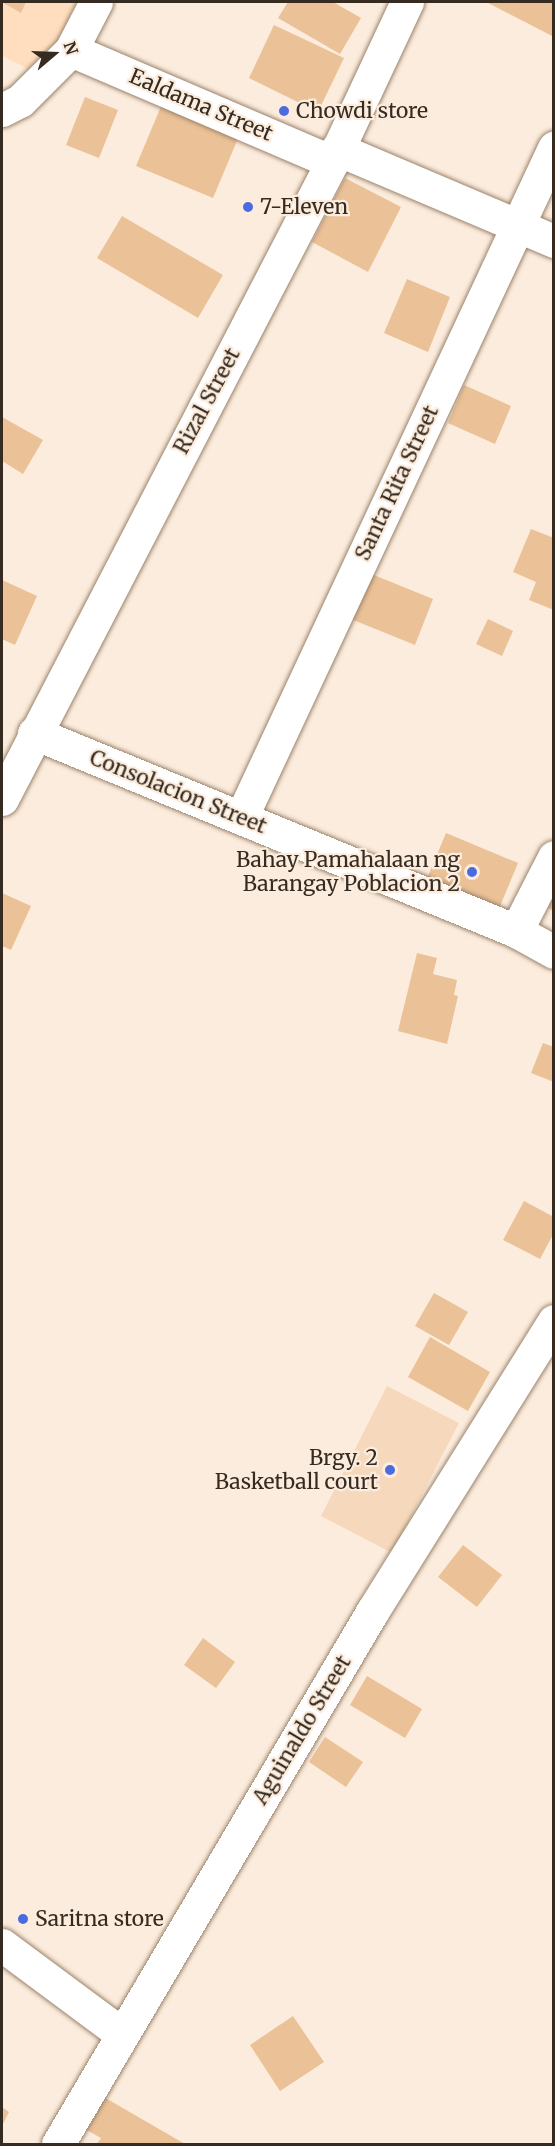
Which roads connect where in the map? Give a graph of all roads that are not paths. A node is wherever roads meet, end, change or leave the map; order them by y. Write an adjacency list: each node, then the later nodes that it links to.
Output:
1 (96, 2): 3 (street)
2 (407, 2): 6 (street, Rizal Street)
3 (71, 50): 4 (street); 6 (street, Ealdama Street)
4 (2, 110)
5 (554, 148): 7 (street, Santa Rita Street)
6 (334, 155): 7 (street, Ealdama Street); 9 (street, Rizal Street)
7 (517, 225): 8 (street, Ealdama Street); 11 (street, Santa Rita Street)
8 (554, 241)
9 (34, 733): 10 (street, Rizal Street); 11 (street, Consolacion Street)
10 (2, 799)
11 (241, 818): 13 (street, Consolacion Street)
12 (554, 856): 13 (street)
13 (516, 932): 14 (street, Consolacion Street)
14 (554, 952)
15 (554, 1321): 17 (street, Aguinaldo Street)
16 (2, 1945): 17 (street)
17 (122, 2034): 18 (street, Aguinaldo Street)
18 (58, 2145)

